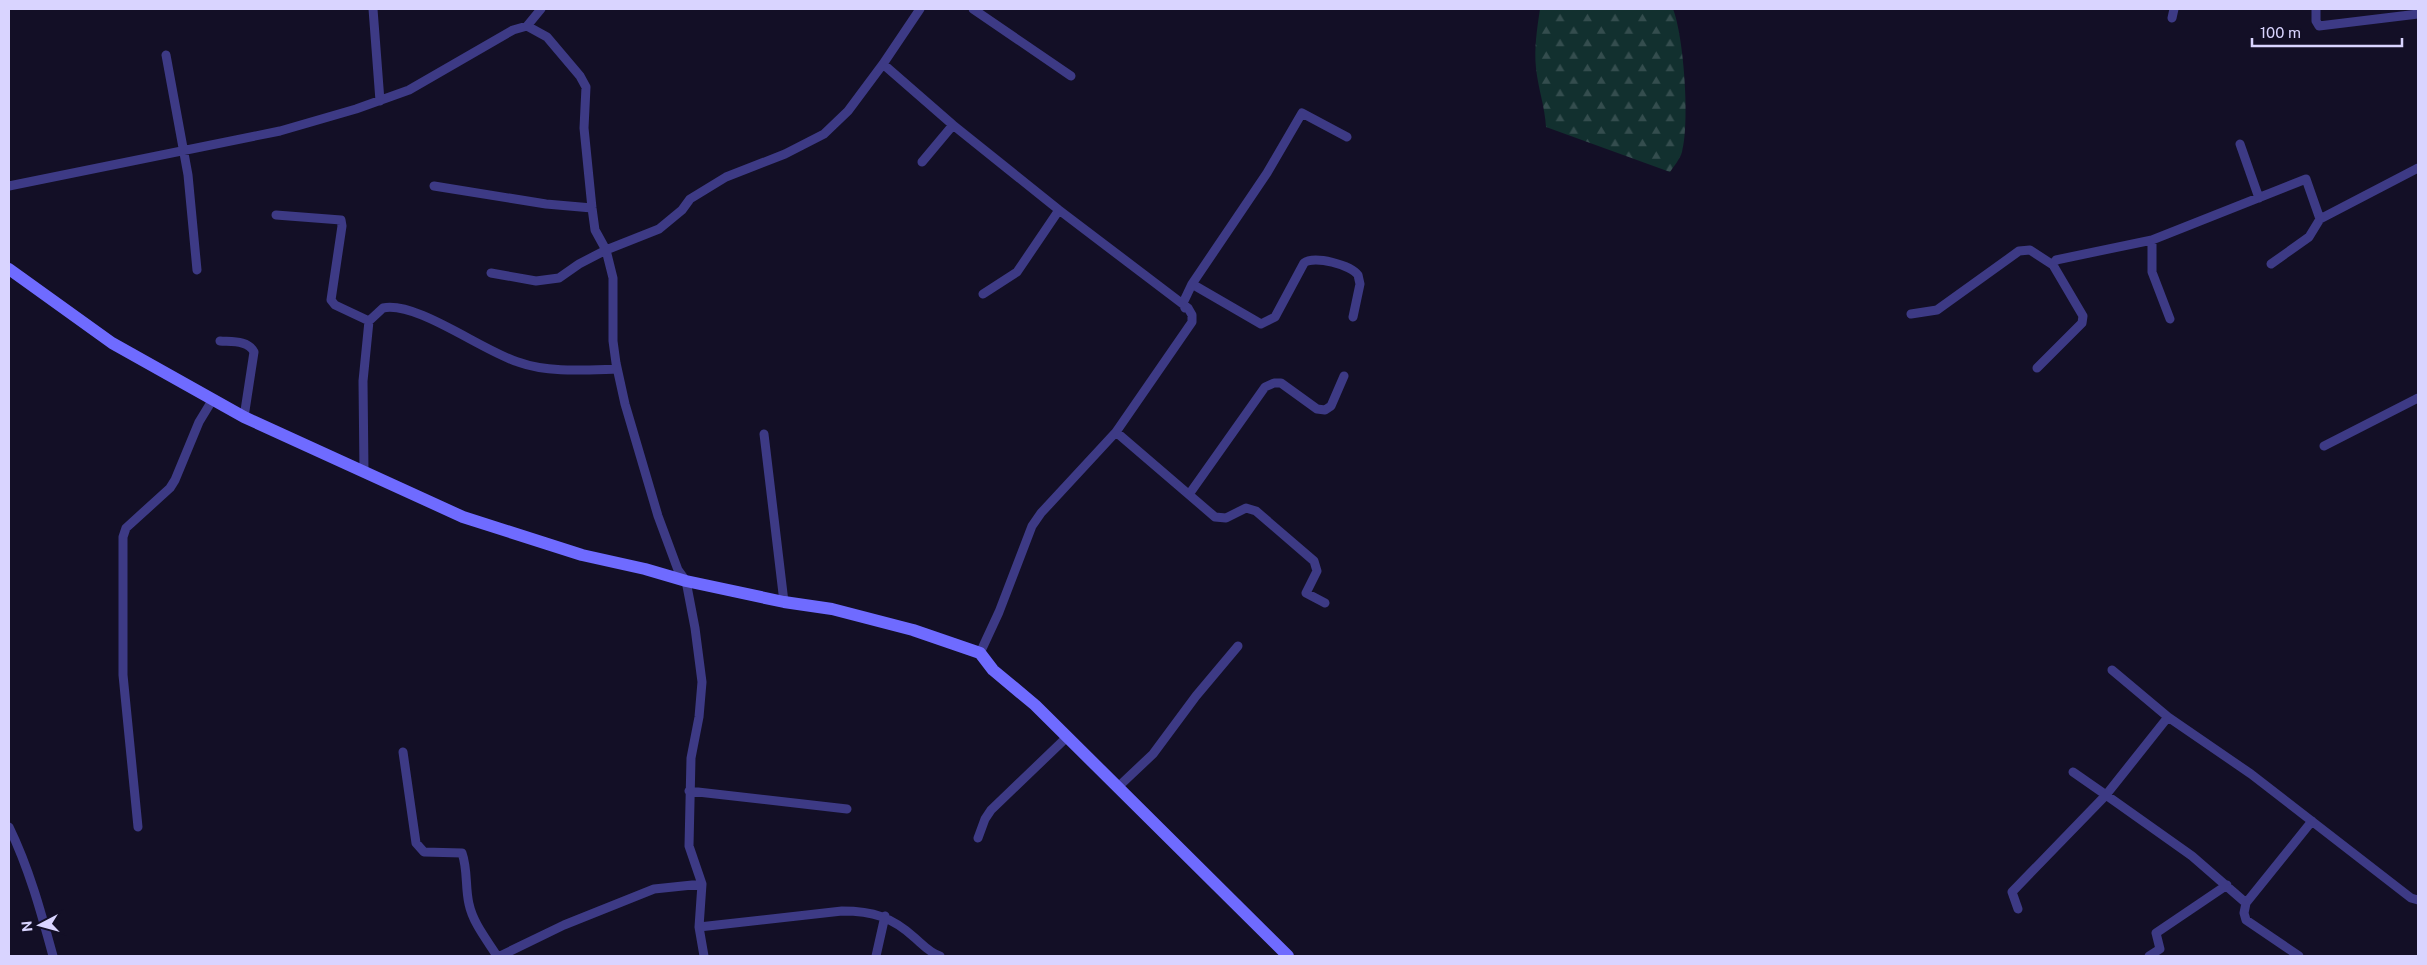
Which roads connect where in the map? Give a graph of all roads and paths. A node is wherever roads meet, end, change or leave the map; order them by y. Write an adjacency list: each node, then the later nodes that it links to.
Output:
1 (373, 9): 13 (street)
2 (541, 9): 9 (street)
3 (920, 9): 11 (street)
4 (973, 9): 12 (street)
5 (2174, 9): 8 (street)
6 (2316, 9): 7 (street)
7 (2418, 14)
8 (2172, 18)
9 (528, 26): 13 (street); 23 (street)
10 (166, 55): 17 (street)
11 (883, 64): 14 (street); 28 (street)
12 (1071, 76)
13 (380, 101): 17 (street)
14 (953, 125): 18 (street); 24 (street)
15 (1348, 137): 34 (street)
16 (2240, 144): 22 (street)
17 (183, 151): 20 (street); 32 (street)
18 (922, 162)
19 (2418, 168): 26 (street)
20 (9, 186)
21 (434, 186): 23 (street)
22 (2259, 198): 26 (street); 27 (street)
23 (592, 208): 28 (street)
24 (1059, 210): 35 (street); 36 (street)
25 (276, 214): 40 (street)
26 (2320, 219): 29 (street)
27 (2152, 240): 30 (street); 39 (street)
28 (606, 250): 33 (street); 43 (street)
29 (2271, 264)
30 (2053, 265): 37 (street); 42 (street)
31 (9, 269): 45 (street)
32 (197, 270)
33 (491, 273)
34 (1192, 284): 36 (street); 38 (street)
35 (983, 294)
36 (1185, 308): 48 (street)
37 (1911, 314)
38 (1353, 317)
39 (2170, 320)
40 (369, 321): 43 (street); 51 (street)
41 (220, 340): 47 (street)
42 (2037, 368)
43 (617, 370): 53 (street)
44 (1344, 376): 52 (street)
45 (213, 398): 47 (street); 68 (street)
46 (2418, 398): 50 (street)
47 (244, 417): 51 (street)
48 (1116, 432): 52 (street); 57 (street)
49 (764, 434): 54 (street)
50 (2324, 446)
51 (364, 472): 53 (street)
52 (1190, 493): 55 (street)
53 (686, 581): 54 (street); 64 (street)
54 (784, 602): 57 (street)
55 (1325, 603)
56 (1238, 646): 63 (street)
57 (980, 653): 60 (street)
58 (2112, 670): 59 (street)
59 (2168, 717): 65 (street); 67 (street)
60 (1067, 737): 63 (street); 70 (street)
61 (403, 752): 79 (street)
62 (2074, 772): 65 (street)
63 (1117, 788): 83 (street)
64 (689, 791): 66 (street); 71 (street)
65 (2106, 794): 72 (street); 75 (street)
66 (847, 809)
67 (2312, 821): 73 (street); 74 (street)
68 (138, 826)
69 (9, 827): 78 (street)
70 (978, 838)
71 (702, 884): 77 (street); 79 (street)
72 (2227, 886): 74 (street); 84 (street)
73 (2418, 900)
74 (2246, 903): 85 (street)
75 (2018, 909)
76 (885, 916): 77 (street); 81 (street); 82 (street)
77 (700, 927): 80 (street)
78 (53, 956)
79 (498, 956)
80 (704, 956)
81 (876, 956)
82 (940, 956)
83 (1288, 956)
84 (2150, 956)
85 (2300, 956)

